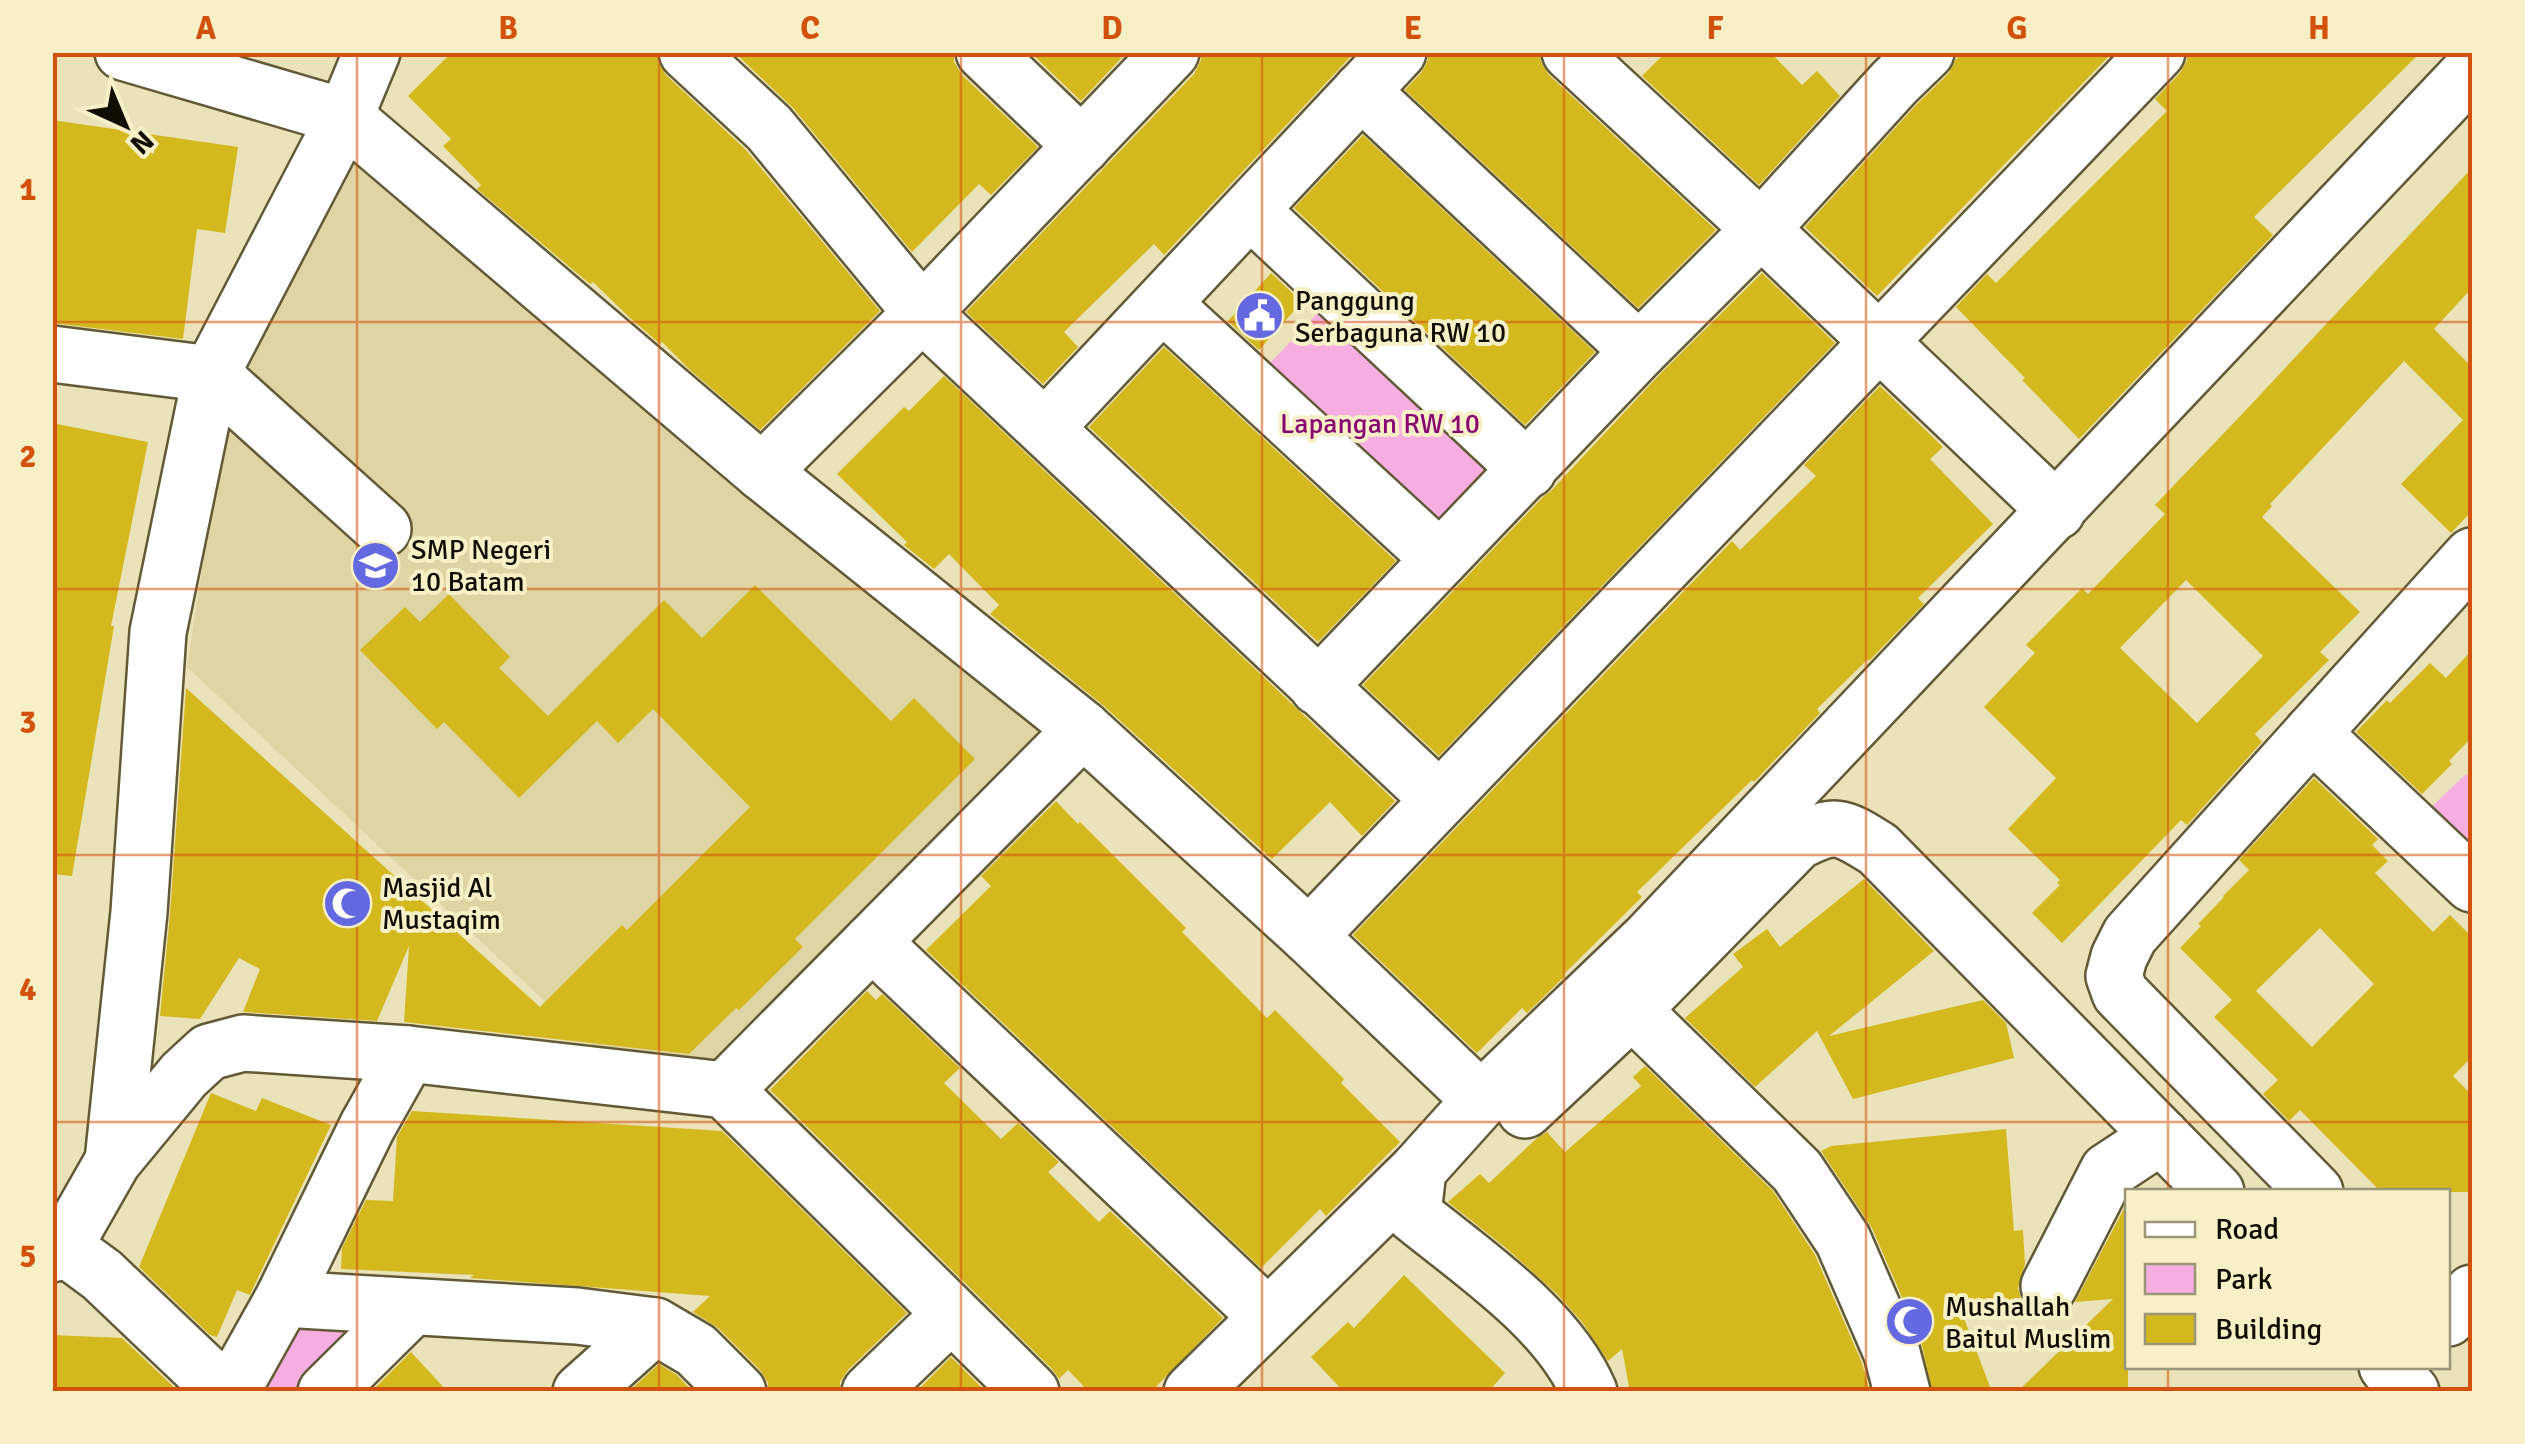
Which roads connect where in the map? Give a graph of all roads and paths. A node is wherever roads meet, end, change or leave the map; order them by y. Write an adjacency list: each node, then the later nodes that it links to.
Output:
1 (123, 52): 12 (street)
2 (372, 52): 12 (street)
3 (687, 52): 17 (street)
4 (984, 52): 13 (street)
5 (1171, 52): 13 (street)
6 (1398, 52): 11 (street)
7 (1570, 52): 15 (street)
8 (2157, 52): 18 (street)
9 (1895, 62): 15 (street)
10 (2472, 70): 25 (street)
11 (1361, 91): 14 (street); 19 (street)
12 (345, 117): 21 (street); 24 (street)
13 (1082, 146): 17 (street)
14 (1251, 211): 16 (street); 23 (street)
15 (1762, 229): 18 (street); 19 (street)
16 (1162, 304): 22 (street); 28 (street)
17 (922, 313): 22 (street); 24 (street)
18 (1880, 341): 25 (street); 32 (street)
19 (1639, 351): 23 (street)
20 (52, 354): 21 (street)
21 (211, 374): 26 (street); 42 (street)
22 (1045, 428): 29 (street)
23 (1528, 470): 28 (street)
24 (762, 472): 30 (street)
25 (2057, 510): 35 (street)
26 (383, 529)
27 (2472, 556): 31 (street)
28 (1440, 559): 29 (street)
29 (1318, 688): 32 (street)
30 (1083, 729): 34 (street); 36 (street)
31 (2312, 733): 33 (street); 44 (street)
32 (1438, 799): 34 (street)
33 (2472, 884)
34 (1309, 936): 40 (street)
35 (1650, 938): 37 (street); 40 (street)
36 (872, 942): 39 (street); 52 (street)
37 (1632, 1010): 41 (street); 45 (street); 67 (street)
38 (408, 1054): 39 (street); 42 (street); 49 (street)
39 (724, 1090): 51 (street)
40 (1481, 1100): 45 (street)
41 (2161, 1136): 43 (street); 47 (street)
42 (114, 1161): 46 (street)
43 (2213, 1189)
44 (2312, 1189)
45 (1415, 1192): 52 (street); 65 (street); 66 (street)
46 (56, 1248): 58 (street)
47 (2048, 1286)
48 (2472, 1292): 53 (street)
49 (282, 1298): 50 (street); 58 (street)
50 (412, 1307): 54 (street); 59 (street)
51 (950, 1314): 62 (street); 63 (street)
52 (1267, 1316): 64 (street)
53 (2450, 1316)
54 (655, 1326): 60 (street); 61 (street)
55 (2450, 1328): 56 (street)
56 (2472, 1350)
57 (2390, 1369): 68 (street)
58 (228, 1392)
59 (326, 1392)
60 (580, 1392)
61 (738, 1392)
62 (870, 1392)
63 (1031, 1392)
64 (1192, 1392)
65 (1244, 1392)
66 (1590, 1392)
67 (1902, 1392)
68 (2412, 1392)

